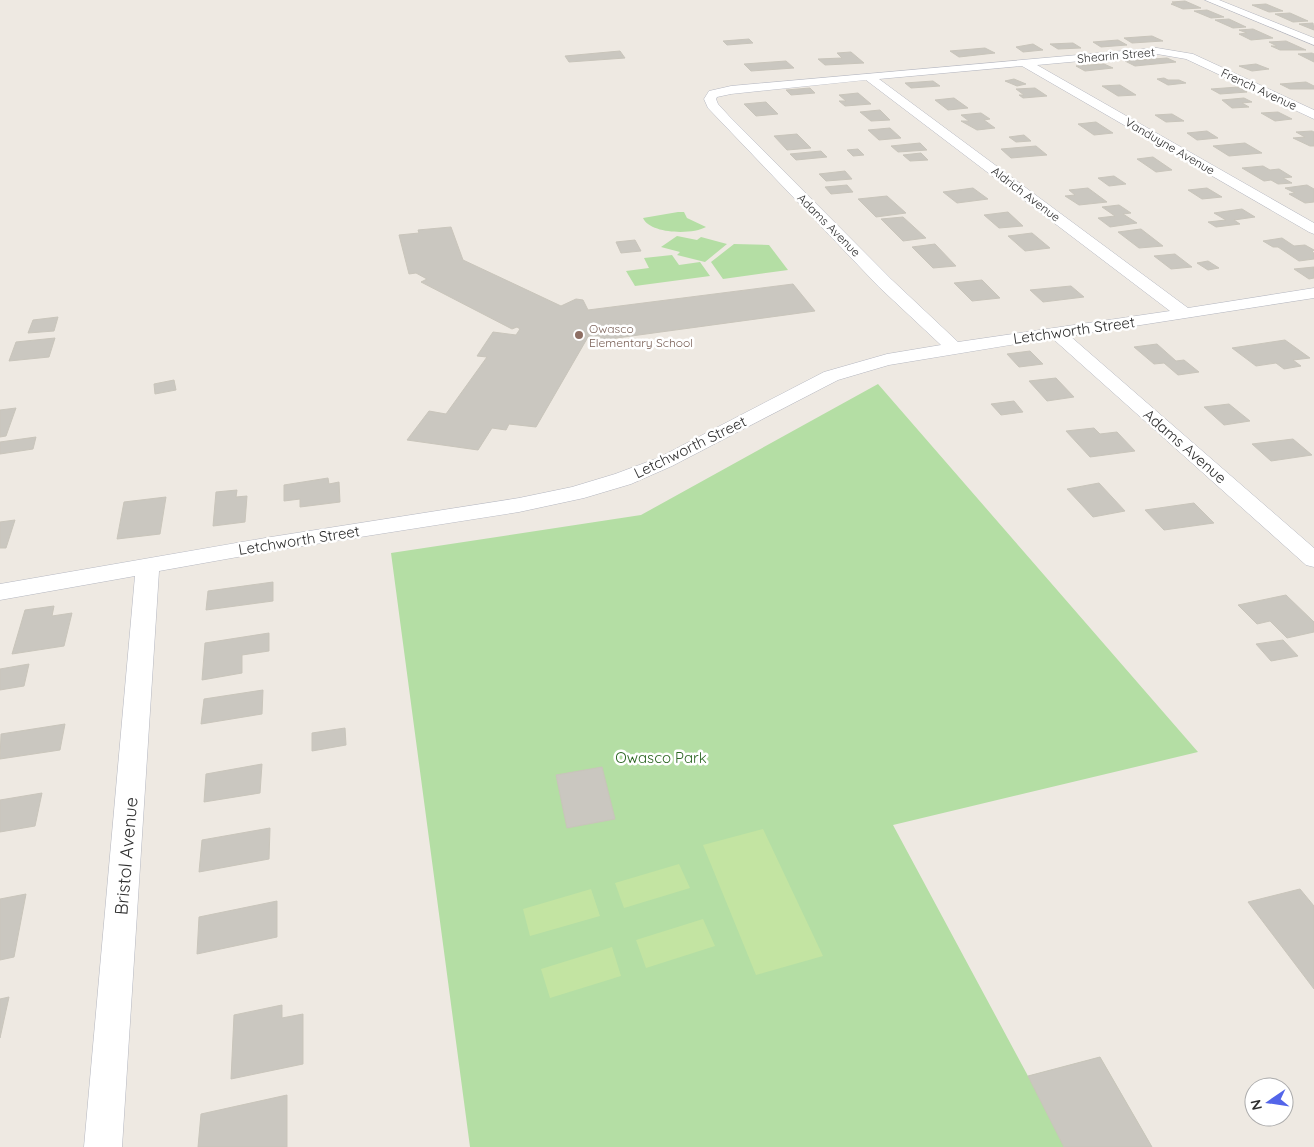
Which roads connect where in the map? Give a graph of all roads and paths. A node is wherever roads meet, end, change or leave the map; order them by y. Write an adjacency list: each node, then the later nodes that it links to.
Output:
1 (1210, 0): 2 (street)
2 (1314, 42)
3 (1025, 63): 4 (street, Shearin Street); 5 (street); 7 (street, Vanduyne Avenue)
4 (1204, 63): 6 (street, French Avenue)
5 (868, 76): 9 (street, Aldrich Avenue); 11 (street, Adams Avenue)
6 (1314, 114)
7 (1314, 229)
8 (1314, 293): 9 (street, Letchworth Street)
9 (1184, 313): 10 (street, Letchworth Street)
10 (1056, 333): 11 (street, Letchworth Street); 12 (street, Adams Avenue)
11 (953, 347): 13 (street, Letchworth Street)
12 (1314, 560)
13 (148, 565): 14 (street, Letchworth Street); 15 (street, Bristol Avenue)
14 (0, 592)
15 (103, 1147)

